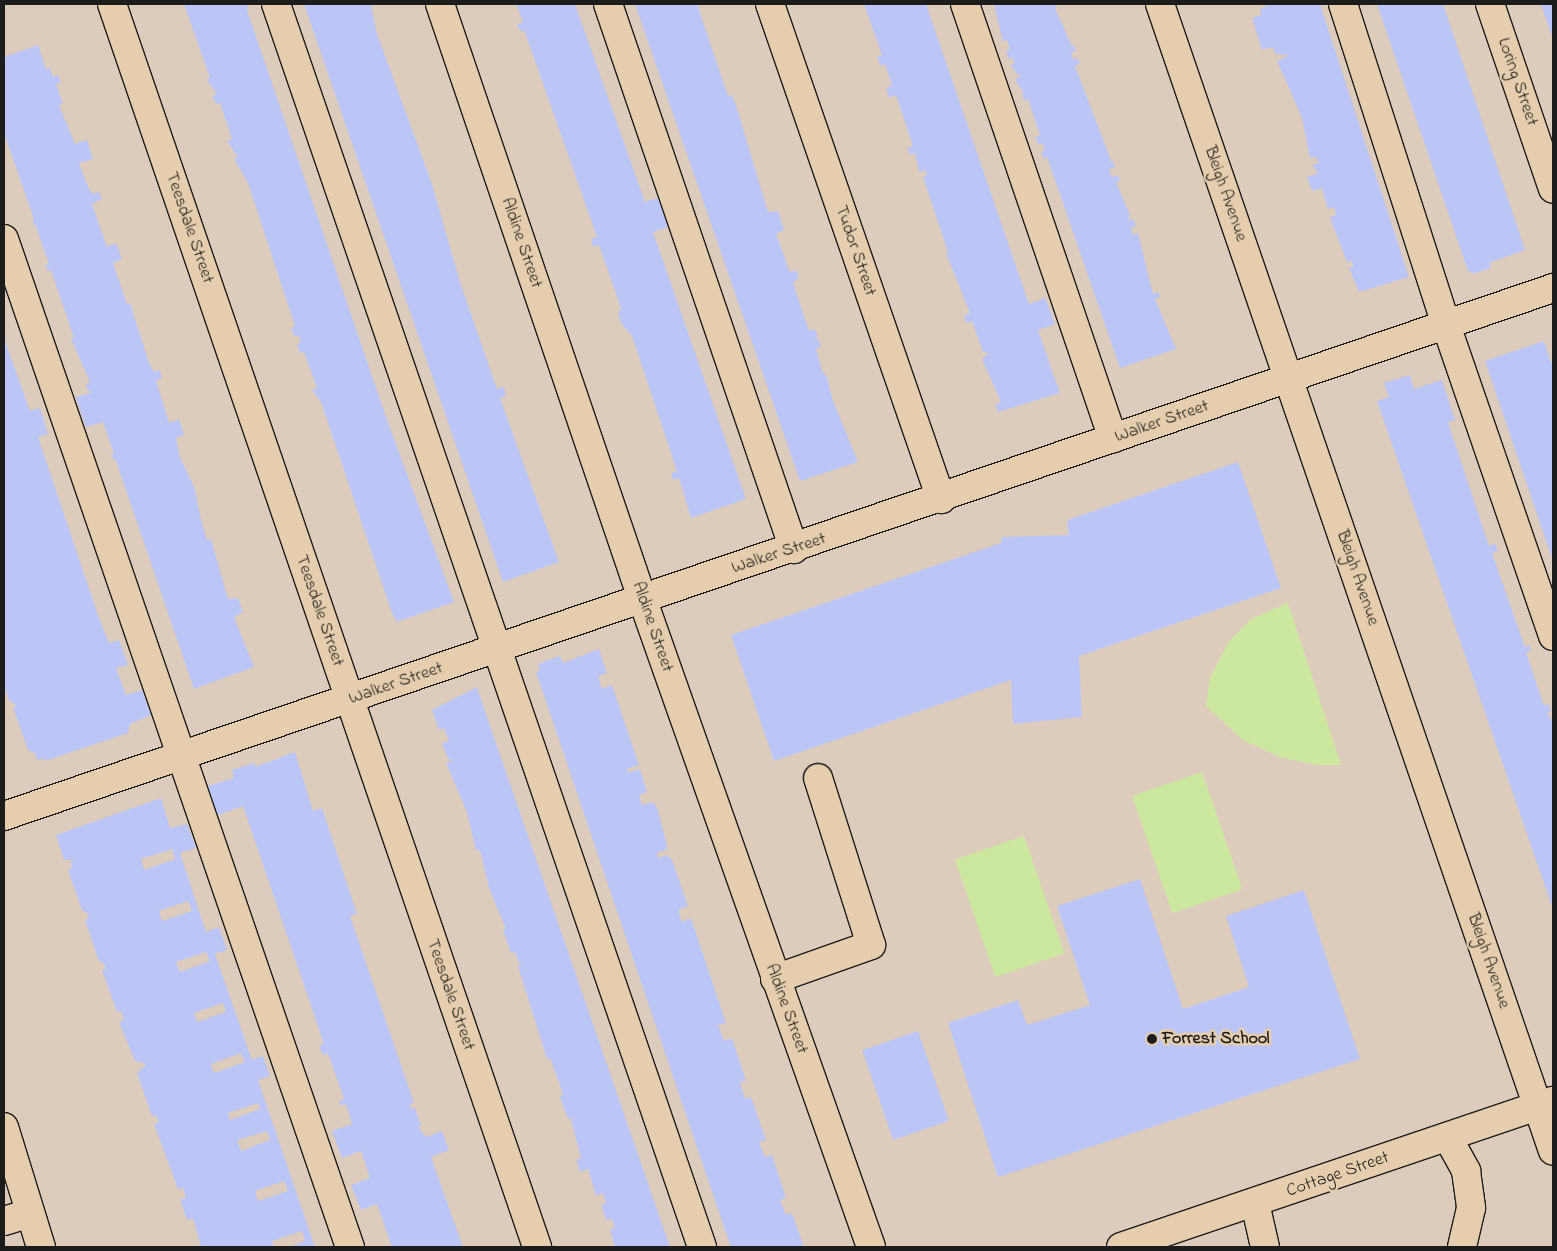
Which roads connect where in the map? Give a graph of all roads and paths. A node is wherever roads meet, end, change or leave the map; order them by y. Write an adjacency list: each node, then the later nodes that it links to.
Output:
1 (112, 4): 21 (street, Teesdale Street)
2 (276, 4): 20 (street)
3 (440, 4): 18 (street, Aldine Street)
4 (608, 4): 17 (street)
5 (770, 4): 16 (street, Tudor Street)
6 (965, 4): 15 (street)
7 (1160, 4): 14 (street, Bleigh Avenue)
8 (1343, 4): 13 (street)
9 (1490, 4): 10 (street, Loring Street)
10 (1553, 189)
11 (4, 239): 22 (street)
12 (1553, 288): 13 (street, Walker Street)
13 (1446, 324): 14 (street, Walker Street); 19 (street)
14 (1288, 378): 15 (street, Walker Street); 26 (street, Bleigh Avenue)
15 (1113, 439): 16 (street, Walker Street)
16 (940, 499): 17 (street, Walker Street)
17 (794, 549): 18 (street, Walker Street)
18 (642, 598): 20 (street, Walker Street); 25 (street, Aldine Street)
19 (1553, 636)
20 (497, 650): 21 (street, Walker Street); 37 (street)
21 (350, 700): 22 (street, Walker Street); 36 (street, Teesdale Street)
22 (181, 758): 24 (street, Walker Street); 35 (street)
23 (818, 778): 25 (street)
24 (4, 816)
25 (775, 979): 38 (street, Aldine Street)
26 (1546, 1104): 28 (street, Cottage Street); 29 (street, Bleigh Avenue)
27 (4, 1127): 31 (street)
28 (1448, 1138): 30 (street, Cottage Street); 41 (street)
29 (1553, 1152)
30 (1255, 1203): 33 (street, Cottage Street); 40 (street)
31 (30, 1213): 32 (street); 34 (street)
32 (4, 1221)
33 (1180, 1239): 39 (street, Cottage Street)
34 (41, 1247)
35 (350, 1247)
36 (537, 1247)
37 (702, 1247)
38 (871, 1247)
39 (1121, 1247)
40 (1265, 1247)
41 (1462, 1247)

